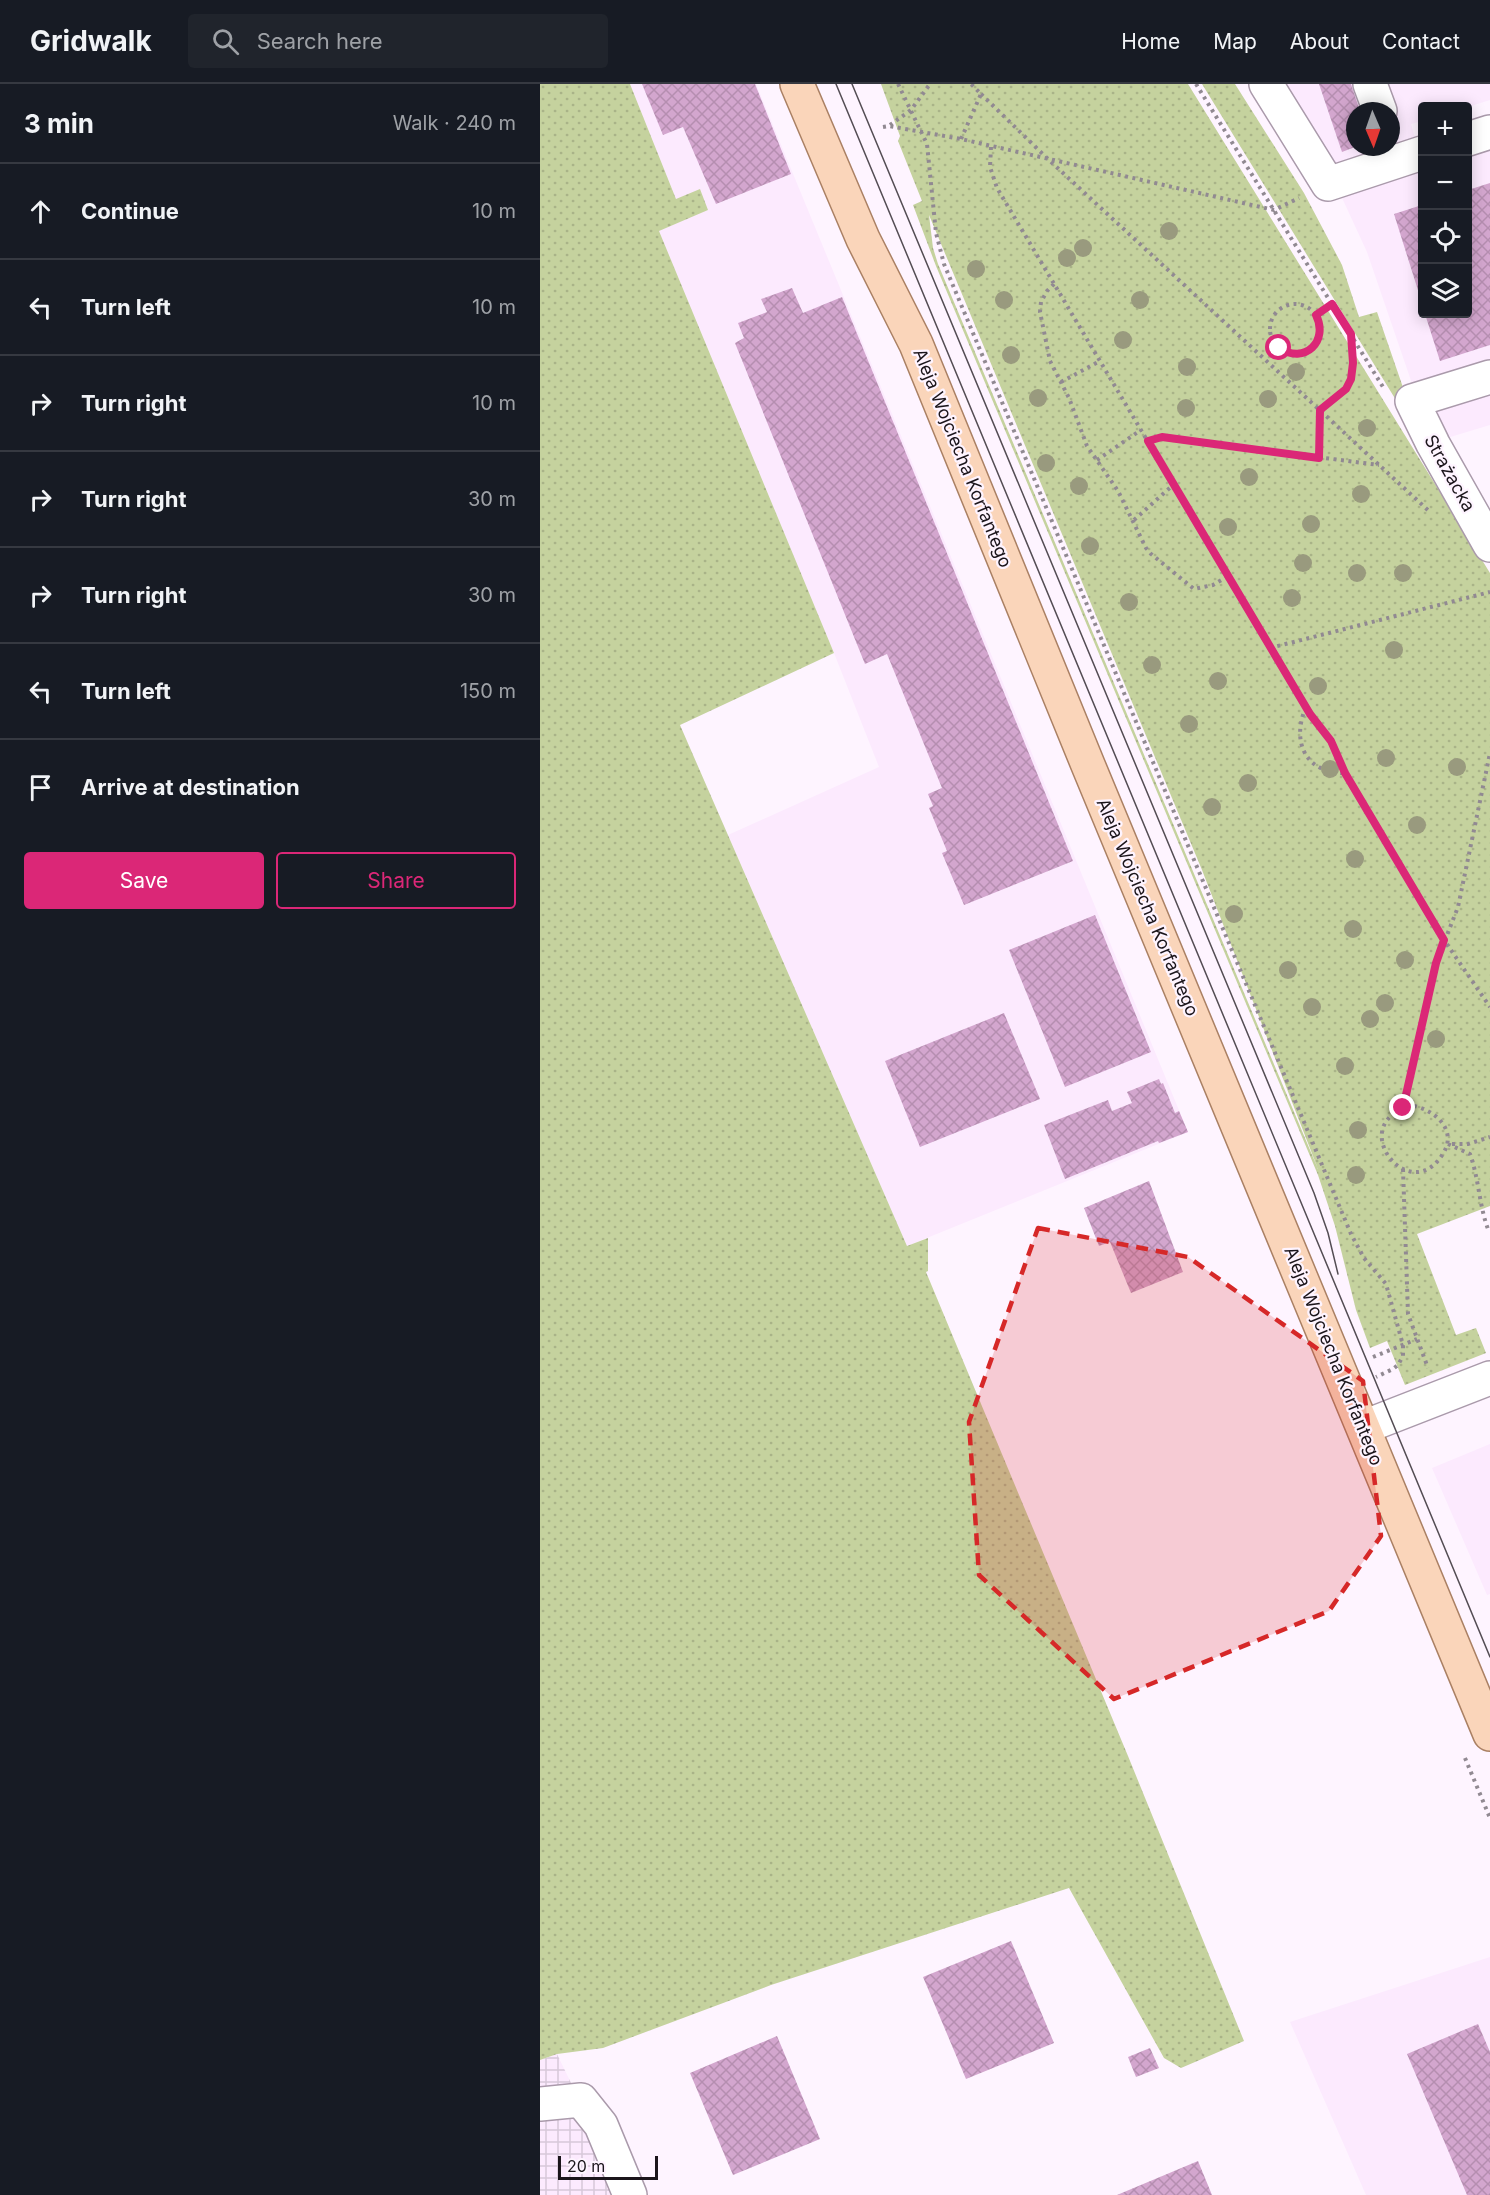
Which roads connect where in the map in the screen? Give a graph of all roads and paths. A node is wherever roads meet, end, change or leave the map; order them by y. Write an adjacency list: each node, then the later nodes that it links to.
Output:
1 (797, 84): 56 (main road, Aleja Wojciecha Korfantego)
2 (898, 84): 10 (path)
3 (930, 84): 10 (path)
4 (971, 84): 8 (path)
5 (1196, 84): 20 (path)
6 (1266, 84): 18 (street)
7 (1370, 84): 9 (street)
8 (981, 94): 16 (path); 19 (path)
9 (1377, 102)
10 (911, 110): 11 (path); 13 (path)
11 (889, 126): 12 (path); 13 (path)
12 (883, 127)
13 (922, 132): 16 (path); 52 (path)
14 (1490, 132): 15 (street)
15 (1472, 137)
16 (961, 139): 17 (path)
17 (991, 147): 19 (path); 21 (path)
18 (1404, 153)
19 (1050, 161): 20 (path); 29 (path)
20 (1274, 210): 22 (path)
21 (1054, 284): 25 (path); 27 (path)
22 (1332, 304): 23 (path); 24 (path)
23 (1316, 315): 23 (path)
24 (1351, 334): 28 (path); 29 (path)
25 (1100, 361): 27 (path); 30 (path)
26 (1490, 377): 28 (street)
27 (1061, 382): 33 (path)
28 (1400, 399): 38 (street, Strażacka)
29 (1320, 410): 32 (path); 34 (path)
30 (1141, 430): 31 (path); 33 (path)
31 (1148, 441): 32 (path); 35 (path)
32 (1319, 458): 34 (path)
33 (1097, 460): 37 (path)
34 (1380, 465): 36 (path)
35 (1174, 484): 37 (path); 39 (path)
36 (1438, 519)
37 (1134, 520): 39 (path)
38 (1490, 544)
39 (1228, 576): 41 (path)
40 (1490, 592): 41 (path)
41 (1270, 648): 42 (path)
42 (1306, 707): 44 (path); 44 (path)
43 (1490, 753): 45 (path)
44 (1345, 773): 45 (path)
45 (1444, 940): 46 (path); 47 (path)
46 (1490, 1007)
47 (1403, 1108): 49 (path); 50 (path)
48 (1490, 1137): 49 (path)
49 (1448, 1144): 50 (path); 51 (path)
50 (1403, 1169): 52 (path)
51 (1488, 1229)
52 (1402, 1345): 53 (path); 54 (path)
53 (1373, 1357)
54 (1381, 1375)
55 (1490, 1378): 56 (street)
56 (1364, 1427): 57 (main road, Aleja Wojciecha Korfantego)
57 (1490, 1734)
58 (540, 2104): 59 (street)
59 (630, 2195)

